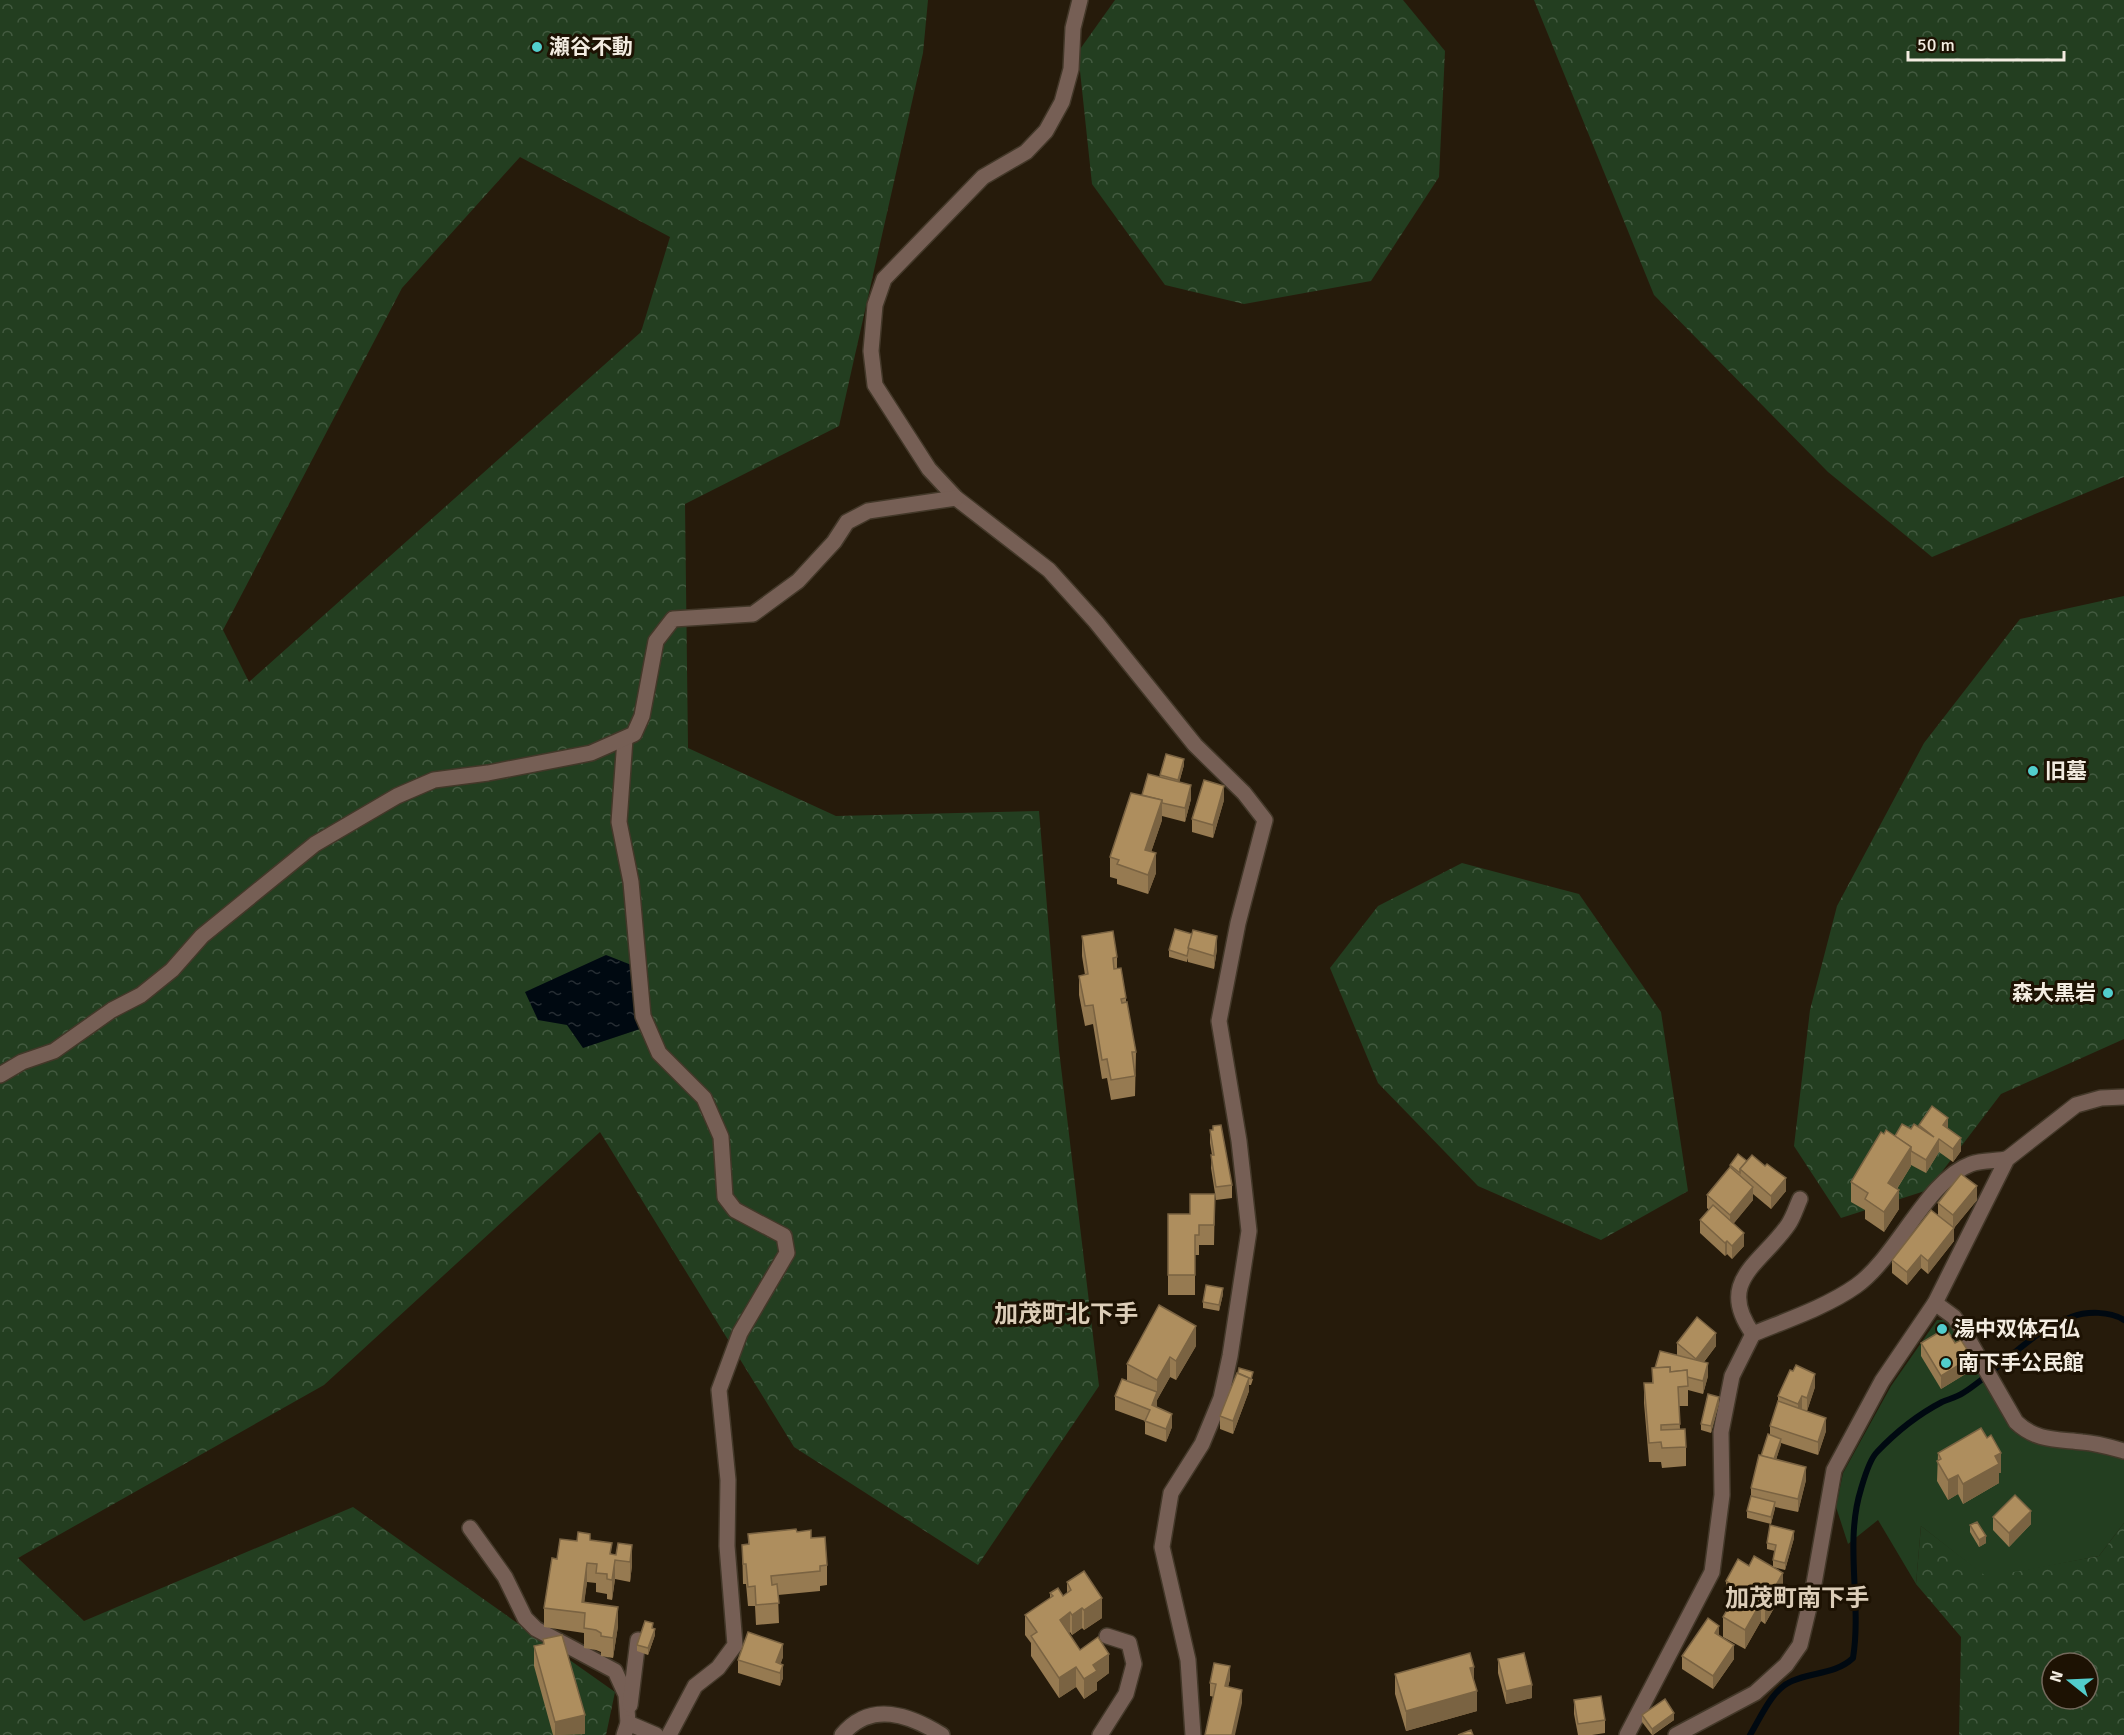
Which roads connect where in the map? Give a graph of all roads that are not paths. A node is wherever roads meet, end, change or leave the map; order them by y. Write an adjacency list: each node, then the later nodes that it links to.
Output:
1 (1080, 0): 2 (street)
2 (956, 498): 3 (street); 20 (street)
3 (625, 739): 4 (street); 16 (street)
4 (0, 1075)
5 (2124, 1097): 6 (street)
6 (2007, 1160): 8 (street); 9 (street)
7 (1800, 1199): 9 (street)
8 (1935, 1303): 10 (street); 22 (street)
9 (1753, 1334): 21 (street)
10 (2124, 1451)
11 (470, 1528): 14 (street)
12 (1107, 1636): 19 (street)
13 (638, 1640): 14 (street)
14 (626, 1729): 15 (street)
15 (656, 1735)
16 (669, 1735)
17 (842, 1735): 18 (street)
18 (942, 1735)
19 (1100, 1735)
20 (1193, 1735)
21 (1627, 1735)
22 (1676, 1735)

